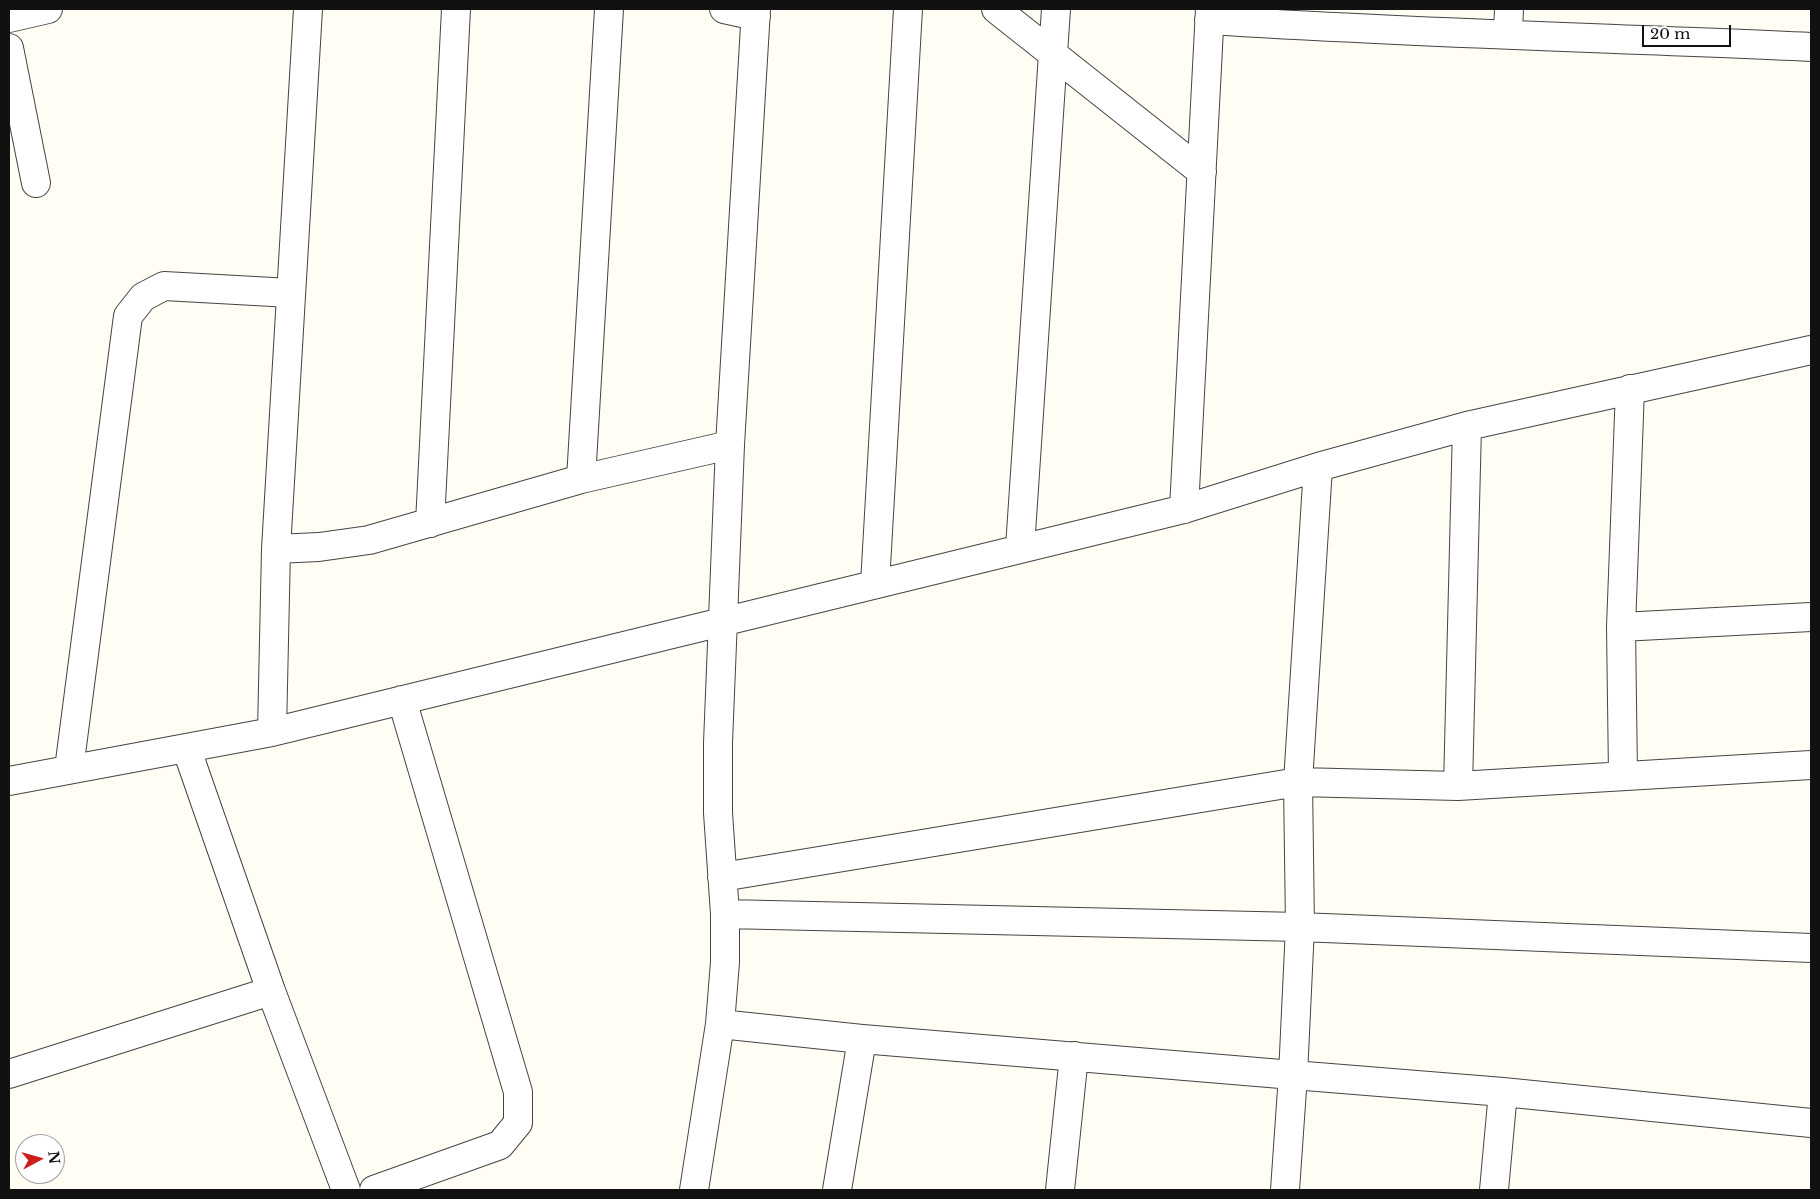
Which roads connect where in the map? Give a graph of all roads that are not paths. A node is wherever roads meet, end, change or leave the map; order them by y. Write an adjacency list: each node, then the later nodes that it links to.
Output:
1 (48, 9): 11 (street)
2 (308, 9): 19 (street)
3 (456, 9): 27 (street)
4 (609, 9): 25 (street)
5 (724, 9): 9 (street)
6 (908, 9): 30 (street)
7 (996, 9): 16 (street)
8 (1056, 9): 16 (street)
9 (756, 13): 23 (street)
10 (1210, 14): 12 (street); 17 (street)
11 (9, 18)
12 (1357, 19): 13 (street)
13 (1509, 21): 14 (street)
14 (1811, 47)
15 (9, 48): 18 (street)
16 (1053, 53): 17 (street); 28 (street)
17 (1202, 172): 26 (street)
18 (36, 183)
19 (291, 293): 29 (street); 38 (street)
20 (1811, 350): 21 (street)
21 (1630, 389): 22 (street); 33 (street)
22 (1467, 426): 24 (street); 42 (street)
23 (730, 445): 25 (street); 32 (street)
24 (1318, 467): 26 (street); 41 (street)
25 (580, 479): 27 (street)
26 (1184, 509): 28 (street)
27 (430, 523): 29 (street)
28 (1020, 548): 30 (street)
29 (276, 549): 35 (street)
30 (875, 584): 32 (street)
31 (1811, 617): 33 (street)
32 (722, 621): 34 (street); 43 (street)
33 (1621, 627): 39 (street)
34 (402, 700): 35 (street); 56 (street)
35 (272, 732): 36 (street)
36 (187, 750): 38 (street); 47 (street)
37 (1811, 765): 39 (street)
38 (69, 769): 40 (street)
39 (1623, 775): 42 (street)
40 (9, 781)
41 (1298, 782): 42 (street); 43 (street); 45 (street)
42 (1458, 786)
43 (722, 877): 44 (street)
44 (725, 914): 45 (street); 48 (street)
45 (1300, 926): 46 (street); 52 (street)
46 (1811, 948)
47 (271, 991): 51 (street); 55 (street)
48 (720, 1024): 49 (street); 57 (street)
49 (862, 1039): 50 (street); 58 (street)
50 (1074, 1056): 52 (street); 59 (street)
51 (9, 1074)
52 (1293, 1075): 53 (street); 60 (street)
53 (1503, 1092): 54 (street); 61 (street)
54 (1811, 1124)
55 (346, 1190)
56 (374, 1190)
57 (694, 1190)
58 (836, 1190)
59 (1060, 1190)
60 (1285, 1190)
61 (1494, 1190)

